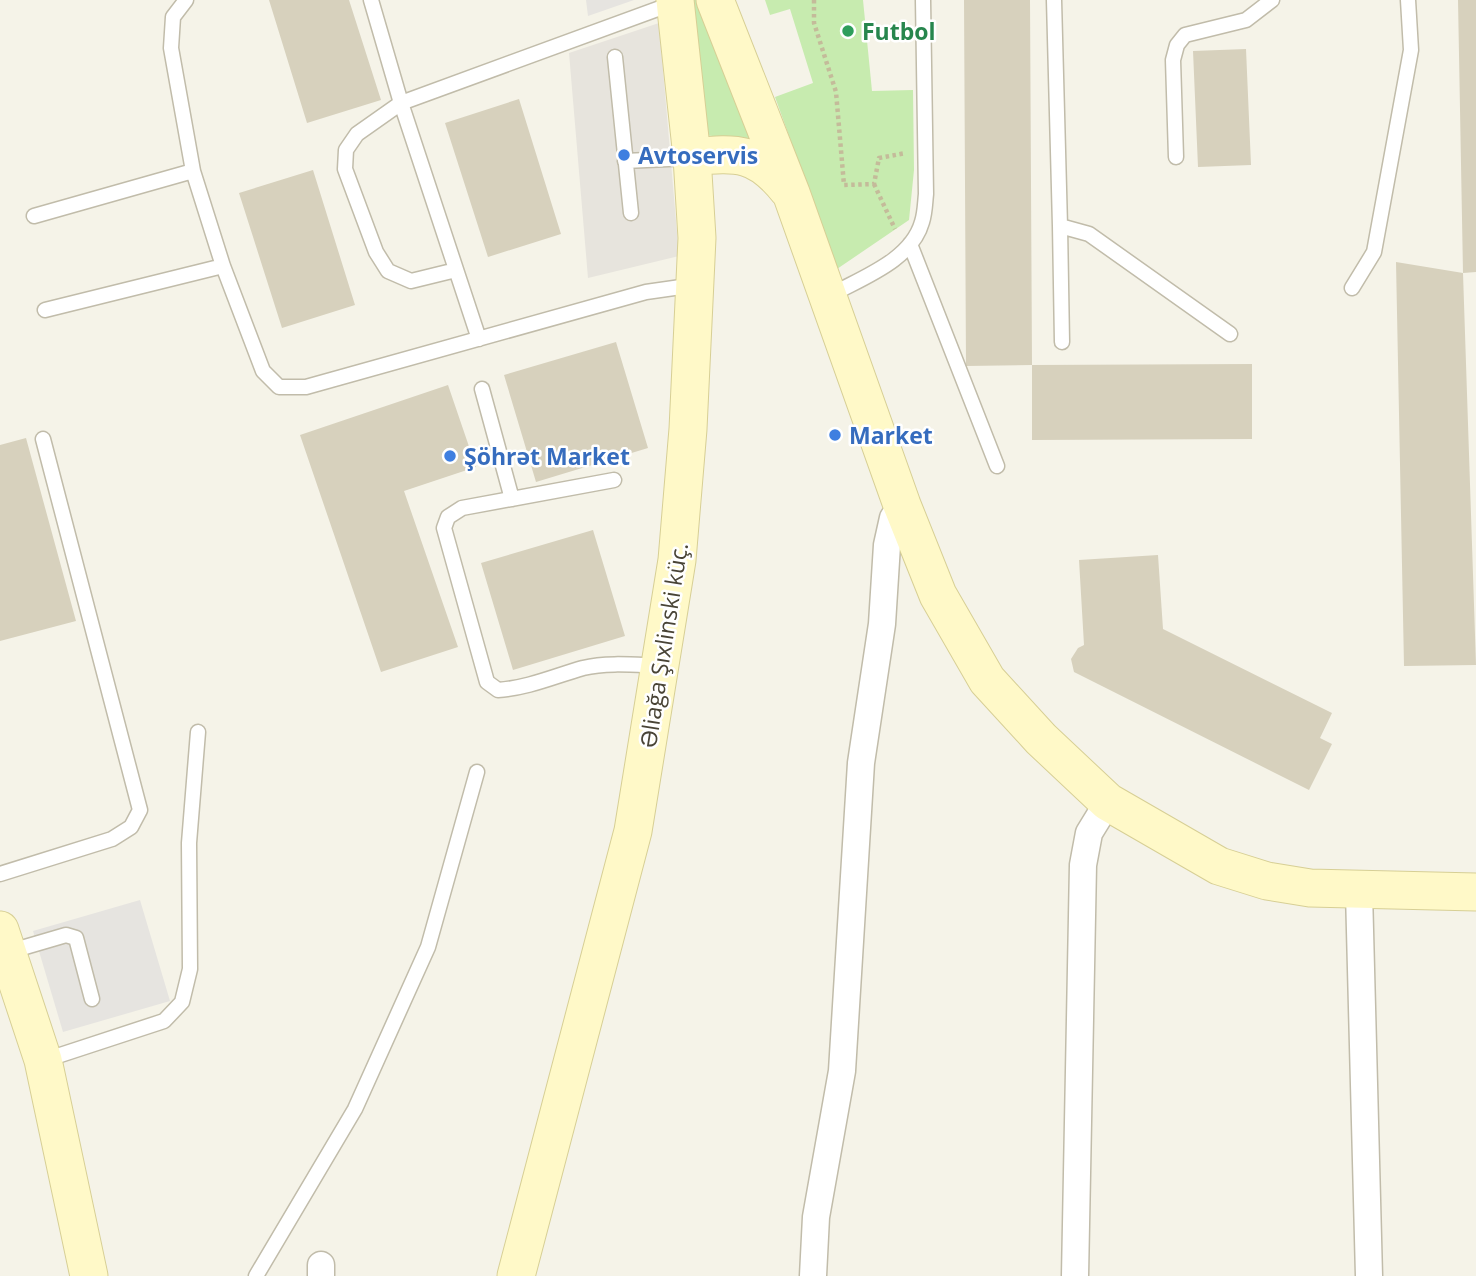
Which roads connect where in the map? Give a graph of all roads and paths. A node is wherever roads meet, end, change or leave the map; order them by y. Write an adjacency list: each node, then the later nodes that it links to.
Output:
1 (186, 0): 16 (lane)
2 (371, 0): 11 (lane)
3 (715, 0): 18 (main road)
4 (814, 0): 17 (path)
5 (923, 0): 23 (lane)
6 (1054, 0): 21 (lane)
7 (1272, 0): 13 (lane)
8 (1408, 0): 27 (lane)
9 (675, 1): 11 (lane); 14 (main road, Əliağa Şıxlinski küç.)
10 (615, 57): 15 (lane)
11 (401, 103): 25 (lane); 25 (lane)
12 (914, 152): 17 (path)
13 (1176, 157)
14 (692, 158): 15 (lane); 18 (main road); 26 (main road, Əliağa Şıxlinski küç.)
15 (625, 161): 19 (lane)
16 (193, 171): 20 (lane); 24 (lane)
17 (874, 184): 22 (path)
18 (791, 193): 28 (main road)
19 (631, 213)
20 (34, 215)
21 (1060, 226): 30 (lane); 32 (lane)
22 (895, 229)
23 (910, 244): 28 (lane); 35 (lane)
24 (223, 266): 29 (lane); 31 (lane)
25 (456, 270): 31 (lane)
26 (696, 284): 31 (lane); 39 (main road, Əliağa Şıxlinski küç.)
27 (1352, 288)
28 (828, 296): 38 (main road)
29 (45, 310)
30 (1230, 334)
31 (480, 339)
32 (1062, 342)
33 (482, 389): 37 (lane)
34 (43, 439): 43 (lane)
35 (997, 466)
36 (614, 480): 37 (lane)
37 (512, 499): 39 (lane)
38 (902, 505): 42 (main road); 52 (street)
39 (662, 666): 51 (main road, Əliağa Şıxlinski küç.)
40 (198, 732): 48 (lane)
41 (477, 772): 50 (lane)
42 (1108, 802): 44 (main road); 53 (street)
43 (0, 874)
44 (1359, 892): 45 (main road); 54 (street)
45 (1476, 892)
46 (3, 941): 47 (lane); 48 (main road)
47 (92, 999)
48 (43, 1060): 49 (main road)
49 (89, 1276)
50 (256, 1276)
51 (516, 1276)
52 (813, 1276)
53 (1074, 1276)
54 (1369, 1276)

